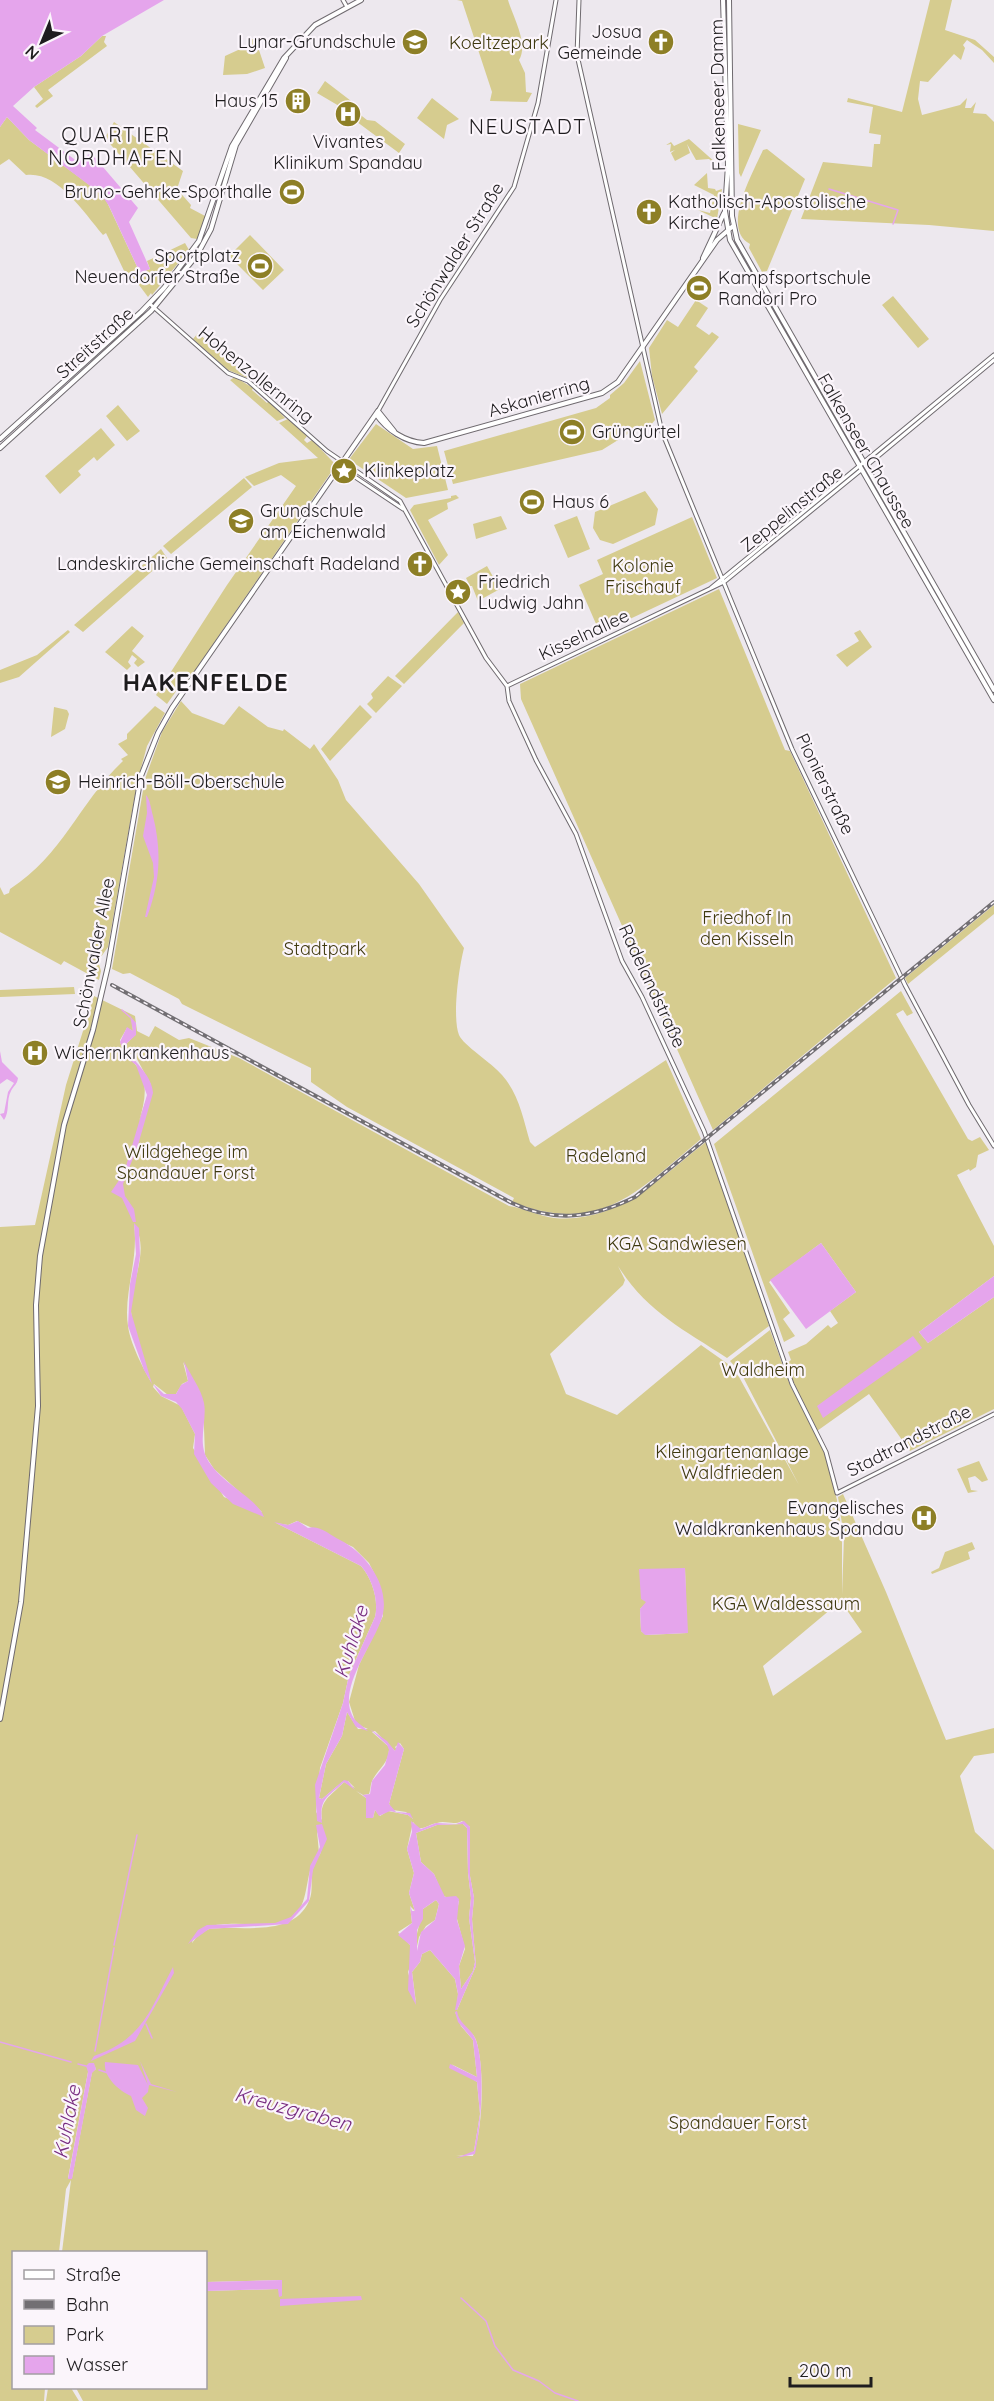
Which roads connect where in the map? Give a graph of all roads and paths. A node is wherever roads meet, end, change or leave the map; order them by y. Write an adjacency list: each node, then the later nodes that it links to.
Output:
1 (343, 0): 7 (street)
2 (361, 0): 7 (main road)
3 (556, 0): 23 (street, Schönwalder Straße)
4 (579, 0): 19 (street, Pionierstraße)
5 (723, 0): 9 (main road, Falkenseer Damm)
6 (729, 0): 10 (main road, Falkenseer Damm)
7 (347, 8): 8 (main road)
8 (280, 67): 18 (main road, Streitstraße); 18 (main road, Streitstraße)
9 (728, 188): 10 (main road); 11 (main road, Falkenseer Damm)
10 (734, 188): 12 (main road, Falkenseer Damm)
11 (725, 211): 13 (main road, Falkenseer Chaussee); 14 (main road, Askanierring)
12 (733, 226): 13 (main road); 15 (main road, Falkenseer Chaussee)
13 (726, 228): 14 (main road); 16 (main road, Falkenseer Chaussee); 17 (main road, Askanierring)
14 (716, 231): 17 (main road, Askanierring)
15 (736, 237): 16 (main road); 28 (main road, Falkenseer Chaussee)
16 (730, 240): 28 (main road, Falkenseer Chaussee)
17 (702, 261): 19 (main road, Askanierring)
18 (152, 306): 24 (main road, Streitstraße); 25 (main road, Streitstraße); 26 (street, Hohenzollernring)
19 (642, 347): 23 (main road, Askanierring); 30 (street, Pionierstraße)
20 (994, 355): 22 (street, Zeppelinstraße)
21 (994, 360): 22 (street, Zeppelinstraße)
22 (959, 386): 28 (street, Zeppelinstraße)
23 (377, 412): 26 (main road, Schönwalder Allee)
24 (0, 439)
25 (0, 448)
26 (343, 461): 27 (street, Hohenzollernring); 38 (main road, Schönwalder Allee)
27 (348, 465): 29 (street, Hohenzollernring); 29 (street, Hohenzollernring)
28 (862, 466): 30 (street, Zeppelinstraße); 31 (main road, Falkenseer Chaussee)
29 (404, 510): 32 (street, Radelandstraße)
30 (723, 580): 32 (street, Kisselnallee); 35 (street, Pionierstraße)
31 (956, 630): 33 (main road, Falkenseer Chaussee); 34 (main road, Falkenseer Chaussee)
32 (507, 686): 37 (street, Radelandstraße)
33 (994, 690)
34 (994, 700)
35 (994, 1146)
36 (994, 1413): 37 (street, Stadtrandstraße)
37 (837, 1492)
38 (0, 1719)

